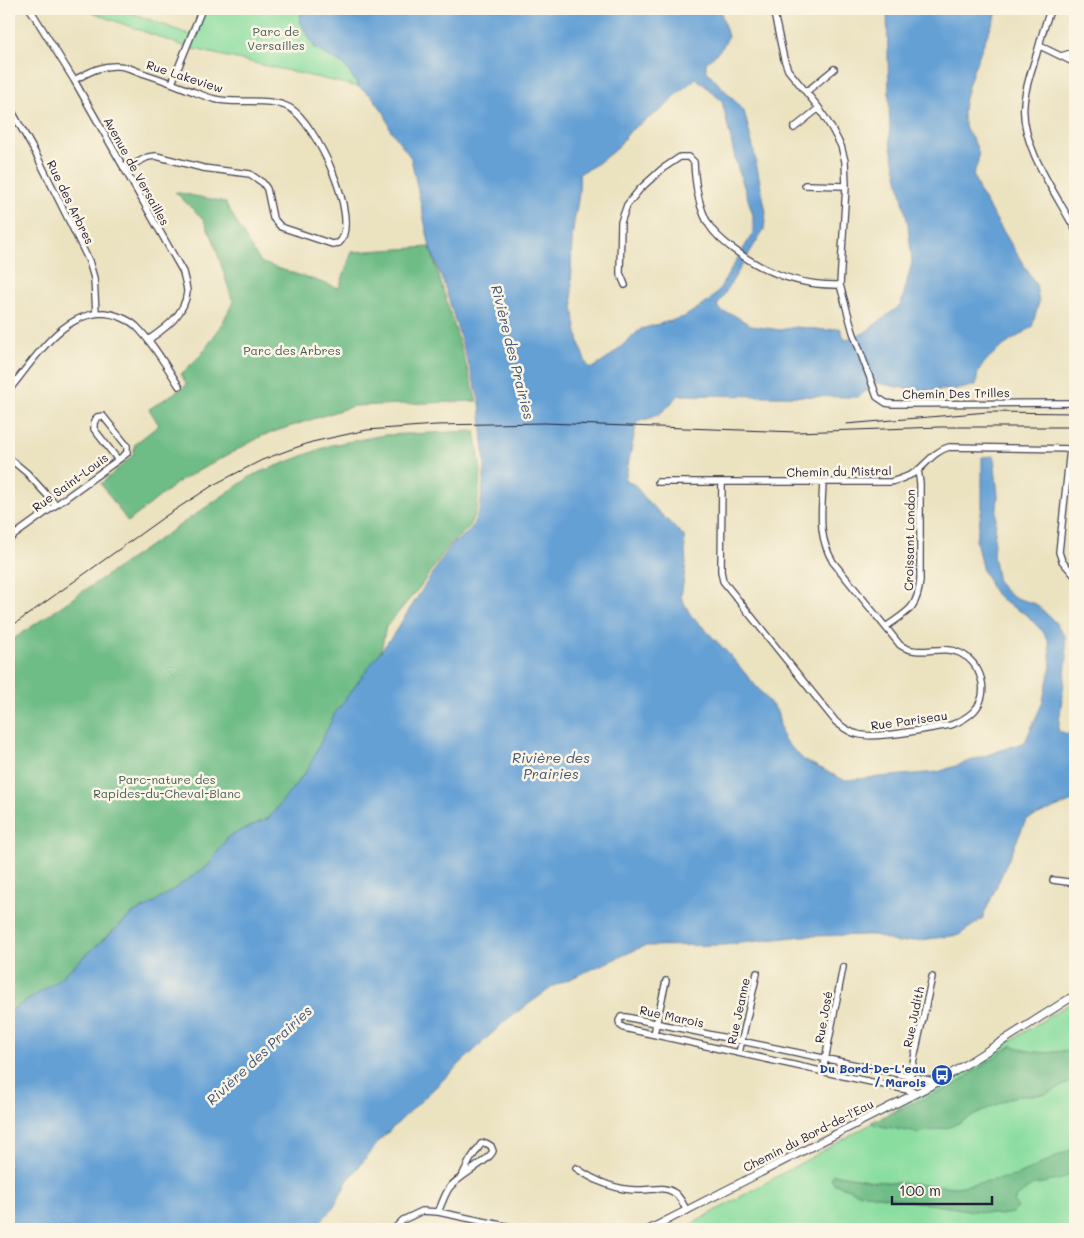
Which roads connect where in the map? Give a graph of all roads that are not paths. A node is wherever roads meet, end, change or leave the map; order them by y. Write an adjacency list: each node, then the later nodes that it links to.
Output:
1 (30, 9): 10 (street, Avenue de Versailles)
2 (202, 9): 11 (street)
3 (773, 9): 12 (street, Chemin Des Trilles)
4 (1051, 9): 5 (street)
5 (1040, 46): 7 (street); 19 (street)
6 (1075, 52): 7 (street)
7 (1061, 56): 8 (street)
8 (1075, 63)
9 (834, 69): 12 (street)
10 (74, 80): 11 (street, Rue Lakeview); 16 (street, Avenue de Versailles)
11 (172, 83): 16 (street, Rue Lakeview)
12 (806, 92): 14 (street, Chemin Des Trilles)
13 (9, 106): 22 (street, Rue des Arbres)
14 (819, 108): 15 (street); 18 (street, Chemin Des Trilles)
15 (794, 128)
16 (124, 169): 23 (street, Avenue de Versailles)
17 (805, 185): 18 (street)
18 (846, 186): 21 (street, Chemin Des Trilles)
19 (1075, 229)
20 (625, 285): 21 (street)
21 (840, 285): 26 (street, Chemin Des Trilles)
22 (96, 313): 23 (street); 25 (street)
23 (148, 340): 24 (street)
24 (179, 386)
25 (9, 390)
26 (1075, 403)
27 (1073, 449): 30 (street, Chemin du Mistral); 36 (street)
28 (9, 458): 34 (street)
29 (118, 460): 29 (street, Rue Saint-Louis); 34 (street, Rue Saint-Louis)
30 (918, 470): 33 (street, Chemin du Mistral); 37 (street, Croissant London)
31 (658, 482): 32 (street, Chemin du Mistral)
32 (722, 482): 33 (street, Chemin du Mistral); 37 (street, Rue Pariseau)
33 (823, 482): 37 (street, Rue Pariseau)
34 (56, 505): 35 (street, Rue Saint-Louis)
35 (9, 539)
36 (1075, 576)
37 (887, 626)
38 (1053, 880): 39 (street)
39 (1075, 882)
40 (843, 967): 49 (street, Rue José)
41 (756, 972): 47 (street, Rue Jeanne)
42 (932, 977): 51 (street, Rue Judith)
43 (666, 980): 45 (street)
44 (1075, 995): 52 (street, Chemin du Bord-de-l'Eau)
45 (656, 1023): 46 (street); 46 (street, Rue Marois); 47 (street, Rue Marois)
46 (654, 1034): 48 (street, Rue Marois)
47 (741, 1041): 48 (street, Rue Jeanne); 49 (street, Rue Marois)
48 (739, 1053): 50 (street, Rue Marois)
49 (826, 1058): 50 (street, Rue José); 51 (street, Rue Marois)
50 (824, 1072): 53 (street, Rue Marois)
51 (910, 1076): 52 (street, Rue Marois); 53 (street, Rue Judith)
52 (938, 1082): 54 (street, Chemin du Bord-de-l'Eau)
53 (907, 1090): 54 (street, Rue Marois)
54 (917, 1092): 57 (street, Chemin du Bord-de-l'Eau)
55 (576, 1168): 57 (street)
56 (463, 1174): 56 (street); 58 (street)
57 (687, 1211): 61 (street, Chemin du Bord-de-l'Eau)
58 (438, 1212): 59 (street); 60 (street)
59 (394, 1229)
60 (520, 1229)
61 (650, 1229)

